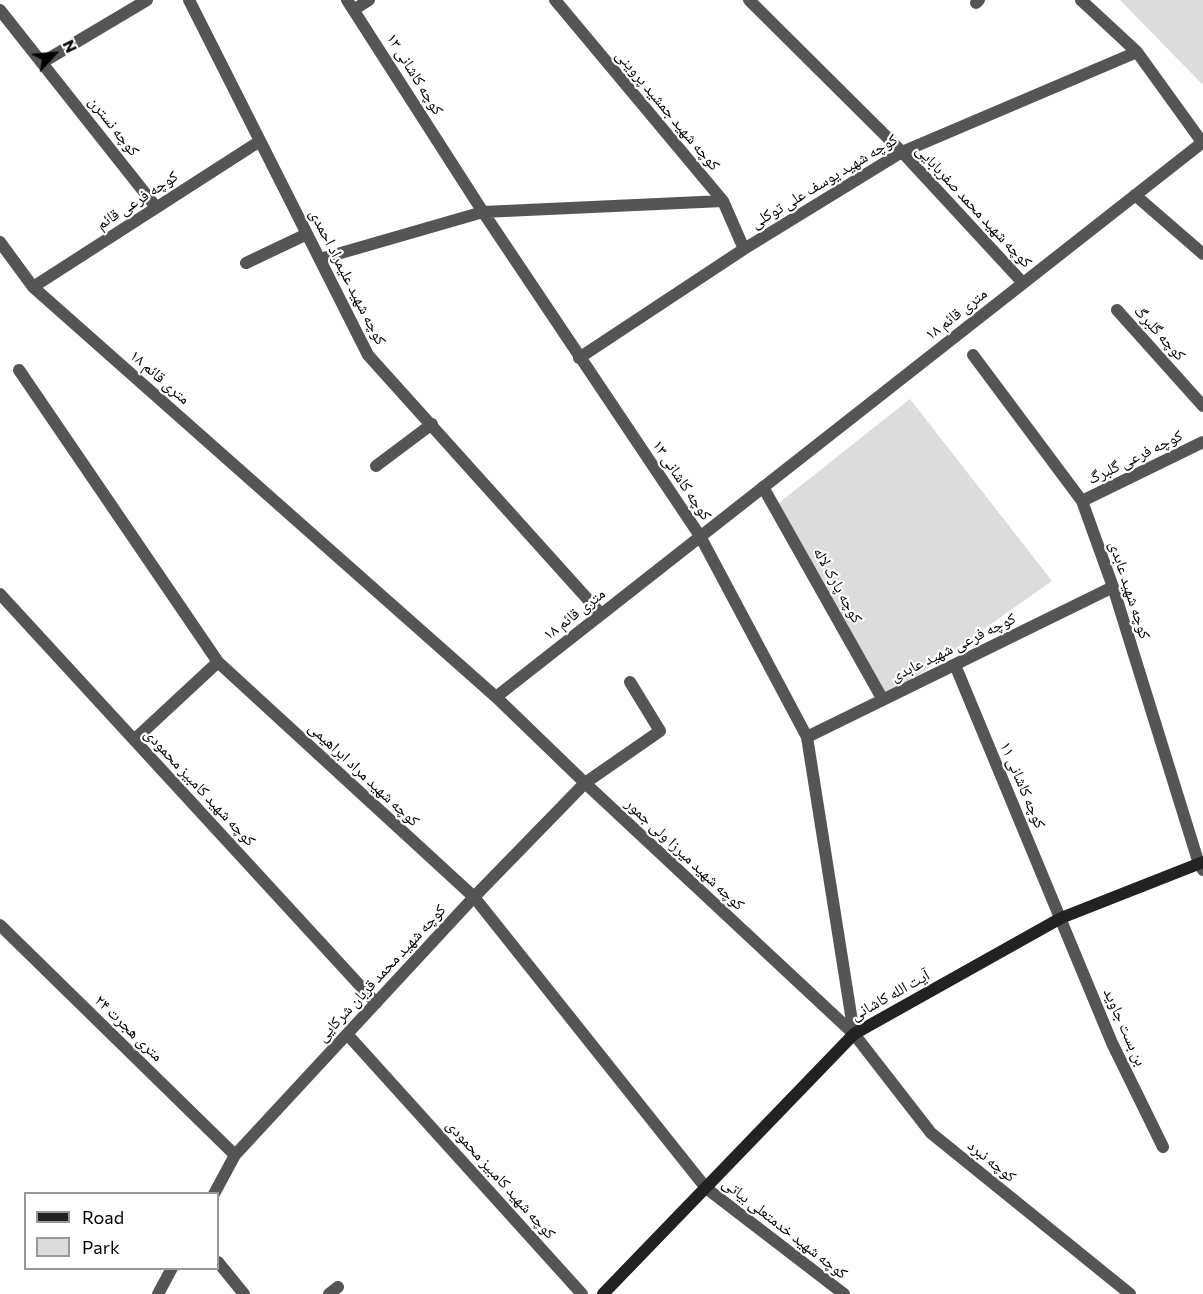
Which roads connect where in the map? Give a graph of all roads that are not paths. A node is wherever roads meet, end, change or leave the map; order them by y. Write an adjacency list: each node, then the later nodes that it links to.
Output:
1 (147, 0): 10 (street)
2 (189, 0): 11 (street, کوچه شهید علیمراد احمدی)
3 (369, 0): 7 (street)
4 (555, 0): 15 (street, کوچه شهید جمشید پروینی)
5 (748, 0): 13 (street, کوچه شهید محمد صفربابایی)
6 (1080, 0): 9 (street)
7 (351, 4): 17 (street, کوچه کاشانی ۱۳)
8 (0, 10): 10 (street, کوچه نسترن)
9 (1137, 52): 12 (street); 13 (street, کوچه شهید یوسف علی توکلی)
10 (43, 62): 16 (street, کوچه نسترن)
11 (260, 141): 16 (street, کوچه فرعی قائم); 18 (street, کوچه شهید علیمراد احمدی)
12 (1203, 142): 14 (street, ۱۸ متری قائم)
13 (902, 152): 20 (street, کوچه شهید یوسف علی توکلی); 24 (street, کوچه شهید محمد صفربابایی)
14 (1135, 195): 21 (street); 24 (street, ۱۸ متری قائم)
15 (723, 201): 17 (street); 20 (street, کوچه شهید جمشید پروینی)
16 (156, 207): 25 (street, کوچه فرعی قائم)
17 (483, 212): 22 (street); 28 (street, کوچه کاشانی ۱۳)
18 (307, 234): 22 (street, کوچه شهید علیمراد احمدی); 23 (street)
19 (0, 242): 25 (street, ۱۸ متری قائم)
20 (744, 249): 28 (street, کوچه شهید یوسف علی توکلی)
21 (1203, 254)
22 (320, 259): 31 (street, کوچه شهید علیمراد احمدی)
23 (246, 264)
24 (1023, 283): 34 (street, ۱۸ متری قائم)
25 (33, 287): 43 (street, ۱۸ متری قائم)
26 (1117, 310): 30 (street, کوچه گلبرگ)
27 (973, 355): 35 (street, کوچه شهید عابدی)
28 (579, 358): 36 (street, کوچه کاشانی ۱۳)
29 (19, 370): 40 (street, کوچه شهید مراد ابراهیمی)
30 (1203, 406)
31 (432, 424): 33 (street); 39 (street, کوچه شهید علیمراد احمدی)
32 (1203, 442): 35 (street, کوچه فرعی گلبرگ)
33 (376, 466)
34 (764, 487): 36 (street, ۱۸ متری قائم); 44 (street, کوچه پارک لاله)
35 (1082, 501): 37 (street, کوچه شهید عابدی)
36 (700, 536): 39 (street, ۱۸ متری قائم); 45 (street, کوچه کاشانی ۱۳)
37 (1113, 587): 41 (street, کوچه فرعی شهید عابدی); 48 (street, کوچه شهید عابدی)
38 (0, 594): 46 (street, کوچه شهید کامبیز محمودی)
39 (601, 614): 43 (street, ۱۸ متری قائم)
40 (218, 662): 46 (street); 49 (street, کوچه شهید مراد ابراهیمی)
41 (955, 664): 44 (street, کوچه فرعی شهید عابدی); 50 (street, کوچه کاشانی ۱۱)
42 (630, 682): 47 (street, کوچه شهید محمد قربان شرکایی)
43 (496, 696): 47 (street, کوچه شهید میرزا ولی جمور)
44 (883, 700): 45 (street, کوچه فرعی شهید عابدی)
45 (807, 738): 54 (street, کوچه کاشانی ۱۳)
46 (134, 740): 52 (street, کوچه شهید کامبیز محمودی)
47 (585, 783): 49 (street, کوچه شهید محمد قربان شرکایی); 54 (street, کوچه شهید میرزا ولی جمور)
48 (1202, 865): 50 (main road, آیت الله کاشانی)
49 (474, 897): 52 (street, کوچه شهید محمد قربان شرکایی); 57 (street, کوچه شهید مراد ابراهیمی)
50 (1061, 918): 54 (main road, آیت الله کاشانی); 55 (street, بن بست جاوید)
51 (0, 925): 56 (street, ۲۴ متری هجرت)
52 (376, 1003): 53 (street, کوچه شهید محمد قربان شرکایی)
53 (347, 1034): 56 (street, کوچه شهید محمد قربان شرکایی); 63 (street, کوچه شهید کامبیز محمودی)
54 (854, 1034): 57 (main road, آیت الله کاشانی); 66 (street, کوچه نبرد)
55 (1163, 1147)
56 (235, 1155): 58 (street, کوچه شهید محمد قربان شرکایی)
57 (706, 1188): 64 (main road, آیت الله کاشانی); 65 (street, کوچه شهید خدمتعلی بیاتی)
58 (215, 1192)
59 (219, 1263): 62 (street)
60 (171, 1270): 61 (street)
61 (158, 1294)
62 (244, 1294)
63 (582, 1294)
64 (603, 1294)
65 (844, 1294)
66 (1130, 1294)

